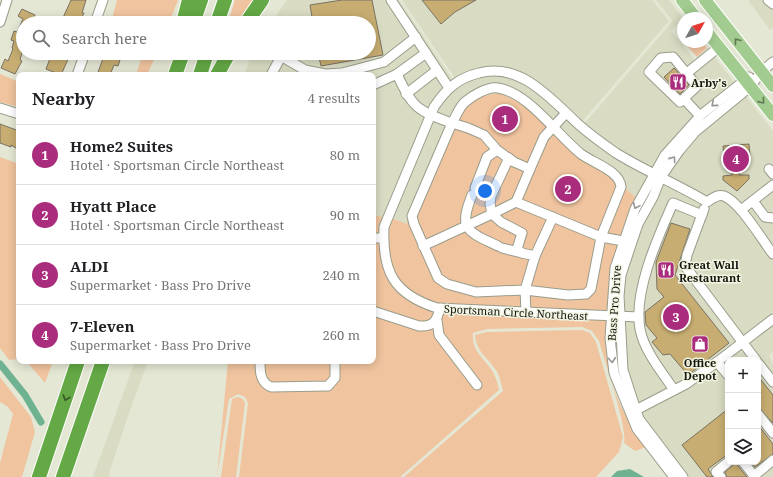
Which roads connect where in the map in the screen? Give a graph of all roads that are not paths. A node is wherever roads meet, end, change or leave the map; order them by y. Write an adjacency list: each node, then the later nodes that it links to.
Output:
1 (7, 0): 18 (street)
2 (103, 0): 13 (street)
3 (190, 0): 14 (highway)
4 (201, 0): 15 (highway)
5 (225, 0): 16 (highway)
6 (262, 0): 17 (highway)
7 (391, 0): 19 (street)
8 (682, 0): 12 (main road)
9 (705, 0): 40 (main road, one-way to 9)
10 (768, 0): 11 (street)
11 (773, 4)
12 (691, 12)
13 (97, 16)
14 (184, 16)
15 (195, 16)
16 (219, 16)
17 (251, 16)
18 (0, 22)
19 (416, 37): 22 (street); 39 (street)
20 (713, 40): 21 (main road)
21 (719, 47): 41 (street); 43 (main road)
22 (426, 53): 31 (street); 42 (street)
23 (82, 60): 32 (street)
24 (171, 60): 33 (highway)
25 (180, 60): 34 (highway)
26 (205, 60): 35 (highway)
27 (225, 60): 36 (highway)
28 (279, 60): 37 (street)
29 (290, 60): 38 (street)
30 (773, 62): 40 (street)
31 (437, 70): 46 (street); 47 (street)
32 (78, 72)
33 (167, 72)
34 (176, 72)
35 (201, 72)
36 (219, 72)
37 (273, 72)
38 (312, 72)
39 (346, 72)
40 (762, 72): 43 (street, Bass Pro Drive); 45 (main road)
41 (687, 73): 48 (street); 48 (street)
42 (396, 74): 44 (street); 47 (street)
43 (747, 83): 52 (main road, one-way to 52); 54 (street, Bass Pro Drive, one-way to 54); 60 (street, Bass Pro Drive, one-way to 43)
44 (376, 84)
45 (773, 86)
46 (449, 88): 51 (street, Sportsman Circle Northeast); 53 (street, Sportsman Circle Northeast)
47 (406, 94): 53 (street)
48 (684, 99): 54 (street)
49 (0, 108): 50 (street)
50 (16, 113)
51 (566, 113): 56 (street); 60 (street, Sportsman Circle Northeast)
52 (773, 115)
53 (430, 116): 55 (street); 73 (street, Sportsman Circle Northeast)
54 (700, 116): 60 (street, Bass Pro Drive)
55 (452, 123): 56 (street); 57 (street); 75 (street)
56 (552, 128): 59 (street); 71 (street)
57 (497, 150): 58 (street); 70 (street)
58 (509, 158): 59 (street); 66 (street)
59 (530, 169): 63 (street)
60 (658, 175): 64 (street, Sportsman Circle Northeast); 74 (street, Bass Pro Drive, one-way to 74); 83 (street, Bass Pro Drive)
61 (773, 185): 62 (street)
62 (753, 201): 65 (street); 69 (street)
63 (516, 202): 66 (street); 68 (street)
64 (707, 202): 65 (street); 67 (street)
65 (741, 210): 77 (street)
66 (492, 214): 70 (street); 76 (street)
67 (702, 215): 84 (street); 87 (street)
68 (553, 217): 71 (street); 78 (street)
69 (773, 218)
70 (467, 225): 75 (street); 76 (street)
71 (601, 237): 74 (street); 79 (street)
72 (376, 238): 73 (street)
73 (383, 238): 80 (street, Sportsman Circle Northeast)
74 (623, 241): 83 (street, Bass Pro Drive)
75 (423, 246): 79 (street)
76 (522, 253): 78 (street)
77 (773, 254)
78 (535, 256): 79 (street)
79 (525, 290): 82 (street)
80 (440, 308): 82 (street, Sportsman Circle Northeast); 86 (street)
81 (376, 312): 86 (street)
82 (526, 312): 83 (street, Sportsman Circle Northeast)
83 (616, 315): 84 (street, Sportsman Circle Northeast); 99 (street, Bass Pro Drive)
84 (639, 317): 98 (street)
85 (773, 319): 87 (street)
86 (437, 320): 97 (street)
87 (742, 342): 88 (street); 89 (street)
88 (754, 357)
89 (717, 362): 95 (street); 98 (street)
90 (77, 364): 106 (highway, one-way to 106)
91 (102, 364): 107 (highway)
92 (260, 364): 93 (street)
93 (335, 364)
94 (761, 367): 96 (street)
95 (725, 371)
96 (773, 382)
97 (478, 385)
98 (674, 390): 99 (street)
99 (633, 411): 108 (street, Bass Pro Drive); 109 (street, Bass Pro Drive)
100 (761, 418): 101 (street)
101 (773, 434)
102 (773, 460): 111 (street)
103 (725, 464): 110 (street)
104 (746, 465): 111 (street)
105 (773, 466): 111 (street)
106 (39, 477)
107 (64, 477)
108 (674, 477)
109 (683, 477)
110 (721, 477)
111 (756, 477)

